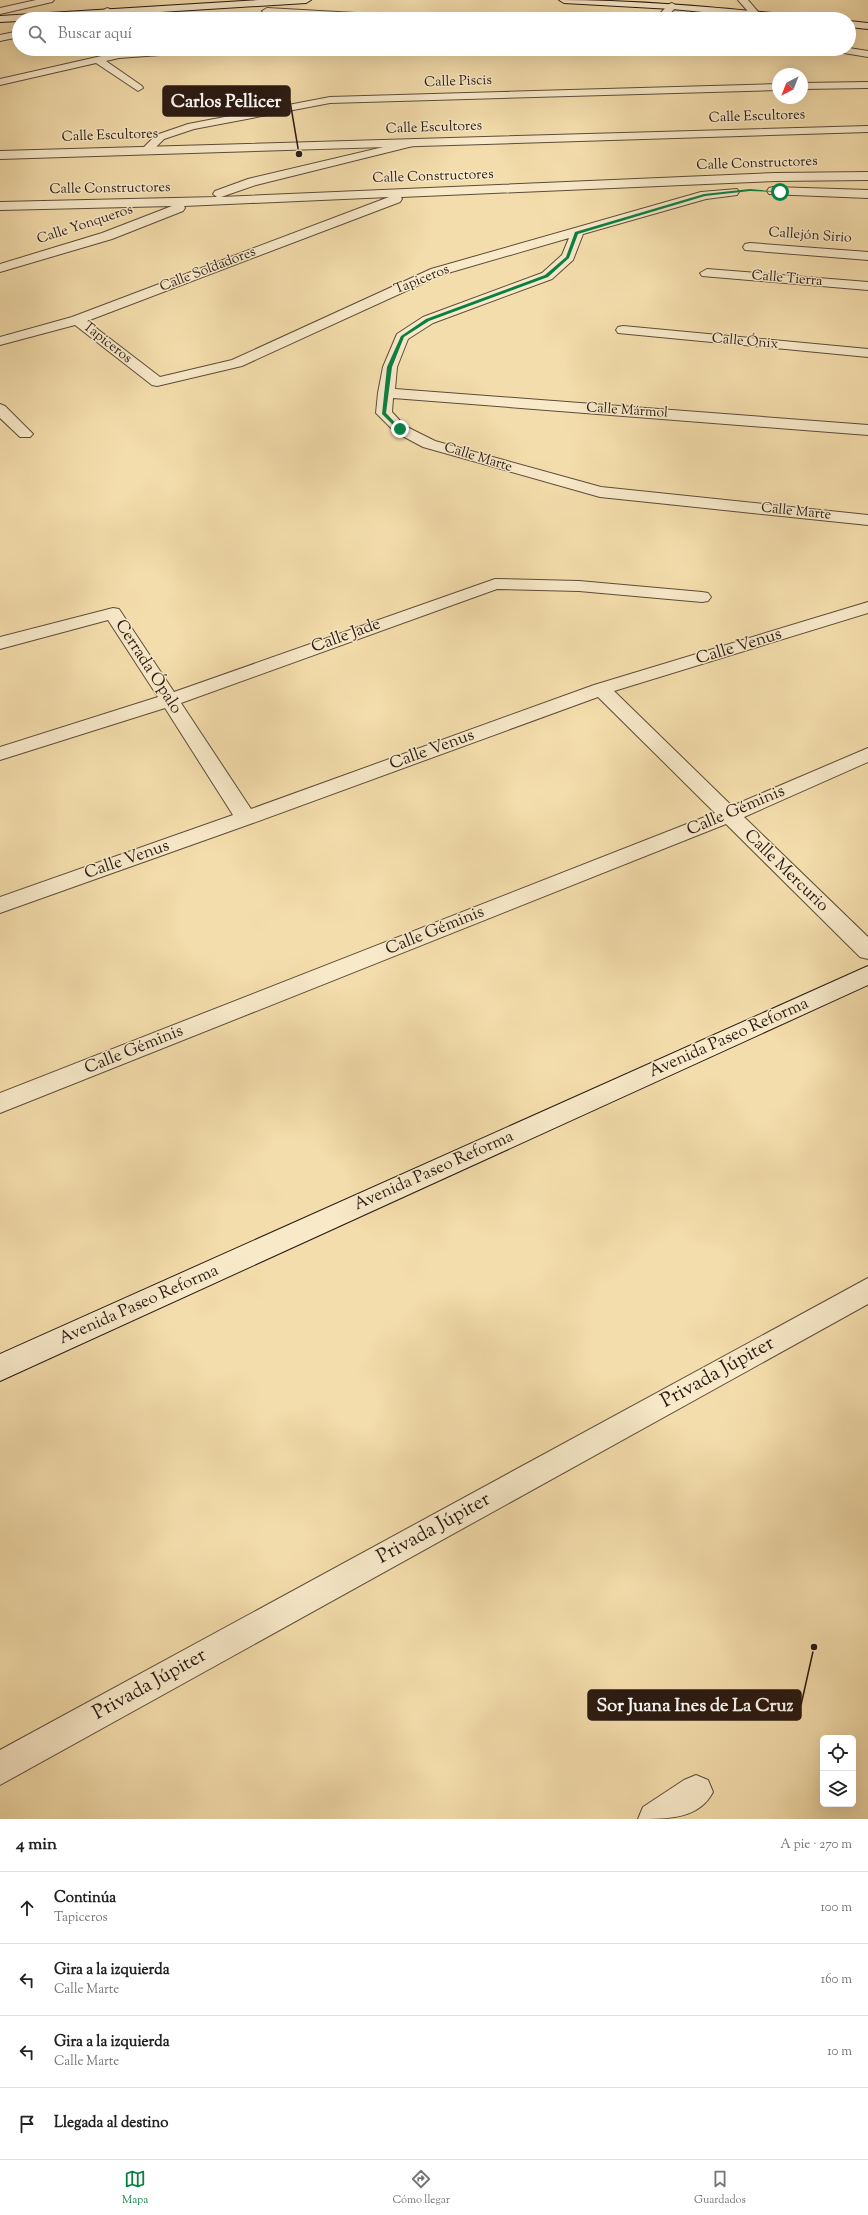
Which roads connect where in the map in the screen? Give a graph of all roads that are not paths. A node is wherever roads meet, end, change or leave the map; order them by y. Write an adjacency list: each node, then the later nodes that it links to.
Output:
1 (49, 0): 7 (street)
2 (306, 0): 5 (street)
3 (564, 0): 6 (street)
4 (743, 0): 12 (street)
5 (260, 2): 8 (street); 9 (street)
6 (672, 6): 10 (street); 11 (street)
7 (0, 11)
8 (143, 12)
9 (267, 12)
10 (666, 12)
11 (734, 12)
12 (753, 12)
13 (0, 19): 14 (street)
14 (12, 19)
15 (856, 25): 16 (street)
16 (868, 26)
17 (12, 35): 18 (street)
18 (0, 38)
19 (856, 52): 20 (street)
20 (868, 54)
21 (108, 56): 22 (street)
22 (98, 60): 23 (street); 27 (street)
23 (0, 82)
24 (868, 85): 25 (street)
25 (808, 86)
26 (772, 87): 30 (street, Calle Piscis)
27 (138, 88)
28 (868, 129): 29 (street, Calle Escultores)
29 (409, 144): 30 (street, Calle Escultores); 34 (street, Calle Yonqueros)
30 (148, 150): 31 (street, Calle Escultores)
31 (0, 155)
32 (868, 176): 33 (street, Calle Constructores)
33 (776, 177): 35 (street, Calle Constructores); 36 (street)
34 (252, 182): 38 (street); 39 (street, Calle Yonqueros)
35 (415, 192): 38 (street, Calle Constructores); 47 (street, Calle Soldadores)
36 (780, 192): 37 (street, Tapiceros); 41 (street, Tapiceros)
37 (868, 194)
38 (272, 198): 39 (street, Calle Constructores)
39 (195, 202): 40 (street, Calle Constructores); 44 (street, Calle Yonqueros)
40 (0, 206)
41 (576, 233): 47 (street, Tapiceros); 51 (street, Calle Marte)
42 (750, 247): 43 (street, Callejón Sirio)
43 (868, 256)
44 (0, 268)
45 (707, 273): 46 (street, Calle Tierra)
46 (868, 286)
47 (77, 320): 49 (street, Calle Soldadores)
48 (622, 330): 50 (street, Calle Ónix)
49 (0, 341)
50 (868, 354)
51 (385, 393): 53 (street, Calle Mármol); 55 (street, Calle Marte)
52 (0, 409): 54 (street)
53 (868, 430)
54 (25, 434)
55 (868, 520)
56 (702, 597): 60 (street, Calle Jade)
57 (868, 607): 59 (street, Calle Venus)
58 (0, 643): 60 (street, Cerrada Ópalo)
59 (600, 689): 63 (street, Calle Mercurio); 64 (street, Calle Venus)
60 (170, 700): 61 (street, Calle Jade); 64 (street, Cerrada Ópalo)
61 (0, 754)
62 (868, 754): 63 (street, Calle Géminis)
63 (729, 815): 66 (street, Calle Mercurio); 68 (street, Calle Géminis)
64 (246, 818): 65 (street, Calle Venus)
65 (0, 905)
66 (868, 951)
67 (868, 975): 70 (street, Avenida Paseo Reforma)
68 (0, 1103)
69 (868, 1290): 71 (street, Privada Júpiter)
70 (0, 1368)
71 (0, 1768)
72 (696, 1792): 73 (street)
73 (655, 1819)

